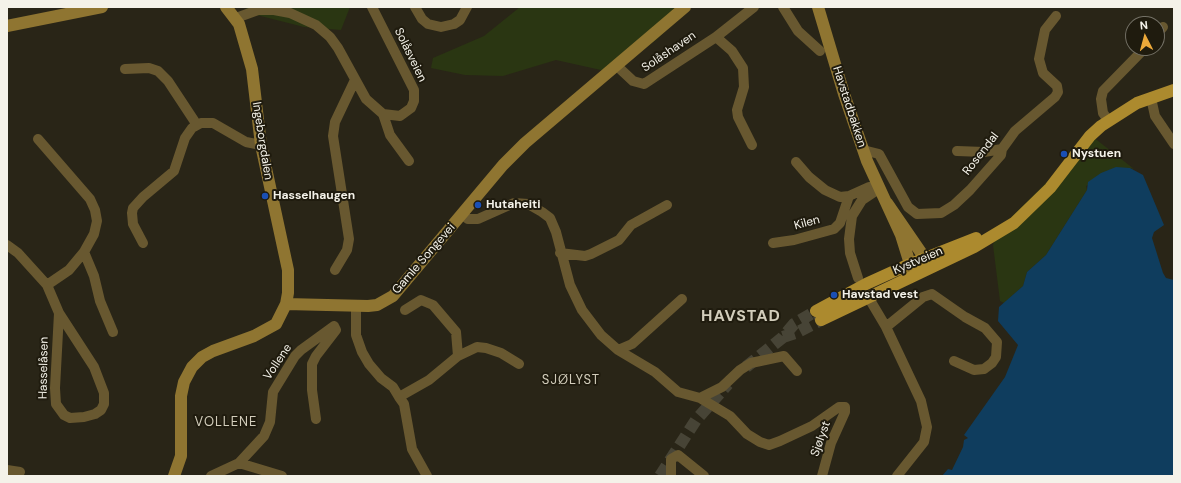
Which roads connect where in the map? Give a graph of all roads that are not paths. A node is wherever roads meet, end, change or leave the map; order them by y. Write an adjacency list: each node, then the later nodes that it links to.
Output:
1 (102, 7): 12 (main road)
2 (226, 7): 11 (main road, Ingeborgdalen)
3 (372, 7): 21 (street, Solåsveien)
4 (415, 7): 5 (street)
5 (467, 7)
6 (685, 7): 16 (main road, Gamle Songevei)
7 (754, 7): 13 (street, Solåshaven)
8 (783, 7): 14 (street)
9 (818, 7): 29 (main road, Havstadbakken)
10 (1056, 16): 28 (street, Rosendal)
11 (236, 18): 18 (street); 26 (main road, Ingeborgdalen)
12 (7, 26)
13 (716, 37): 16 (street, Solåshaven); 27 (street, Solåshaven)
14 (820, 51)
15 (1136, 56): 22 (street)
16 (618, 66): 37 (main road, Gamle Songevei)
17 (125, 69): 23 (street)
18 (355, 80): 21 (street); 46 (street)
19 (1174, 90): 20 (main road, Kystveien)
20 (1151, 98): 22 (main road, Kystveien); 25 (street)
21 (383, 114): 31 (street)
22 (1108, 120): 38 (main road, Kystveien)
23 (197, 125): 26 (street); 39 (street)
24 (38, 139): 42 (street)
25 (1174, 144)
26 (261, 145): 52 (main road, Ingeborgdalen)
27 (752, 145)
28 (1002, 149): 29 (street, Rosendal); 30 (street)
29 (863, 150): 33 (main road, Havstadbakken)
30 (956, 151)
31 (409, 161)
32 (796, 162): 34 (street)
33 (880, 188): 34 (street); 35 (main road, Havstadbakken); 48 (street)
34 (849, 196): 40 (street, Kilen)
35 (887, 203): 44 (main road, Havstadbakken); 45 (main road, Havstadbakken)
36 (667, 205): 43 (street)
37 (463, 215): 43 (street); 53 (main road, Gamle Songevei)
38 (1022, 215): 44 (main road, Kystveien); 47 (main road, Kystveien)
39 (143, 243)
40 (773, 243)
41 (7, 245): 49 (street, Hasselåsen)
42 (84, 252): 49 (street); 57 (street)
43 (560, 253): 58 (street)
44 (923, 258): 45 (main road, Kystveien); 47 (main road)
45 (910, 264): 47 (main road); 47 (main road, Kystveien)
46 (335, 270)
47 (921, 271)
48 (858, 278)
49 (48, 286): 55 (street, Hasselåsen)
50 (682, 299): 58 (street)
51 (870, 300): 56 (street)
52 (286, 304): 53 (main road, Gamle Songevei); 69 (main road)
53 (356, 307): 63 (street)
54 (405, 310): 59 (street)
55 (59, 313): 55 (street, Hasselåsen)
56 (886, 327): 60 (street); 76 (street)
57 (114, 332)
58 (618, 350): 64 (street)
59 (458, 356): 61 (street); 63 (street)
60 (954, 361)
61 (519, 364)
62 (796, 371): 64 (street)
63 (399, 397): 72 (street)
64 (700, 398): 75 (street, Sjølyst)
65 (316, 419): 66 (street, Vollene)
66 (239, 463): 70 (street, Vollene); 71 (street)
67 (7, 470): 68 (street)
68 (20, 472)
69 (174, 476)
70 (211, 476)
71 (282, 476)
72 (427, 476)
73 (671, 476): 74 (street)
74 (704, 476)
75 (822, 476)
76 (896, 476)

